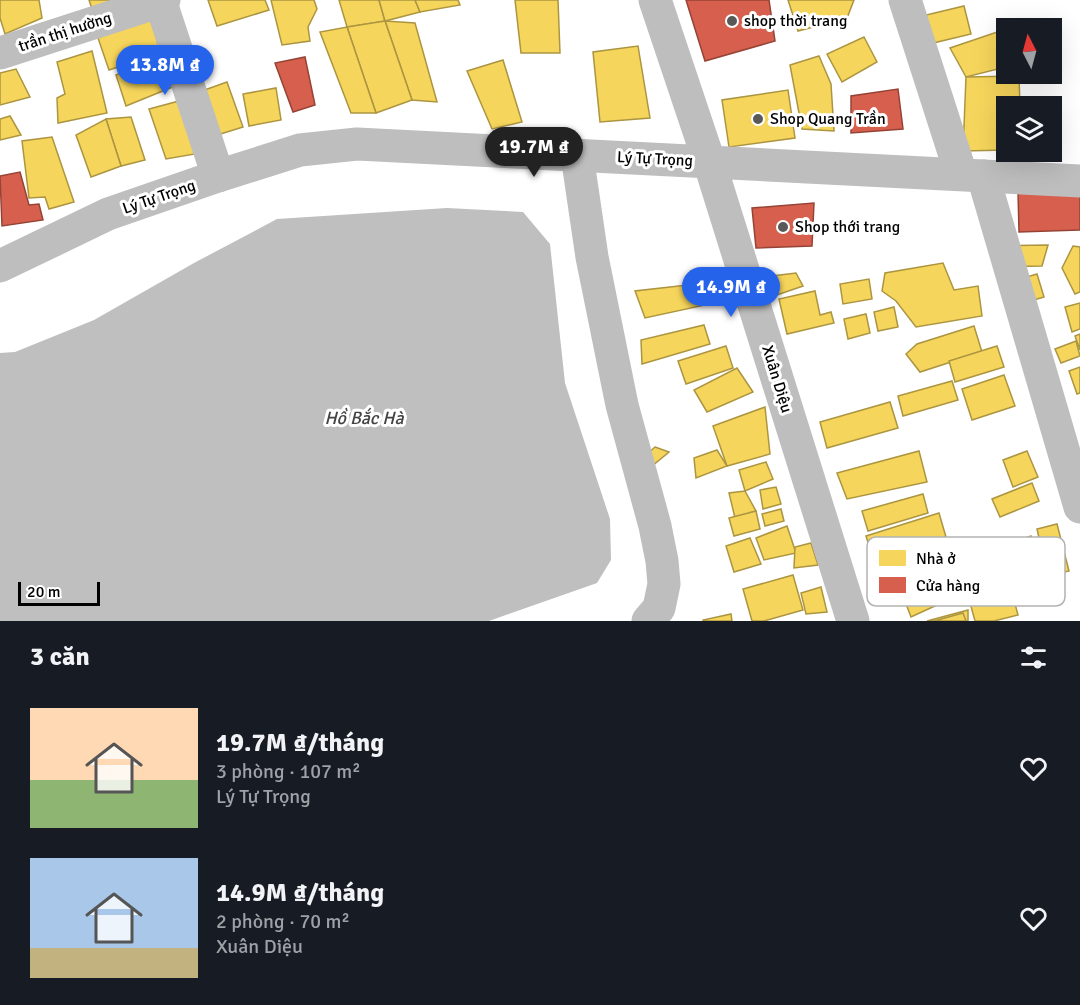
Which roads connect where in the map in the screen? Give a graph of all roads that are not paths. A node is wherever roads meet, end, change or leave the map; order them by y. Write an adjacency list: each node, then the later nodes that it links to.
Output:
1 (161, 0): 4 (street, trần thị hường); 8 (street)
2 (655, 0): 6 (street, Xuân Diệu)
3 (905, 0): 7 (street)
4 (0, 53)
5 (578, 155): 6 (street, Lý Tự Trọng); 8 (street, Lý Tự Trọng); 12 (street)
6 (709, 161): 7 (street, Lý Tự Trọng); 13 (street, Xuân Diệu)
7 (972, 175): 9 (street, Lý Tự Trọng); 11 (street)
8 (218, 176): 10 (street, Lý Tự Trọng)
9 (1080, 181)
10 (0, 265)
11 (1080, 507)
12 (657, 617)
13 (853, 621)

